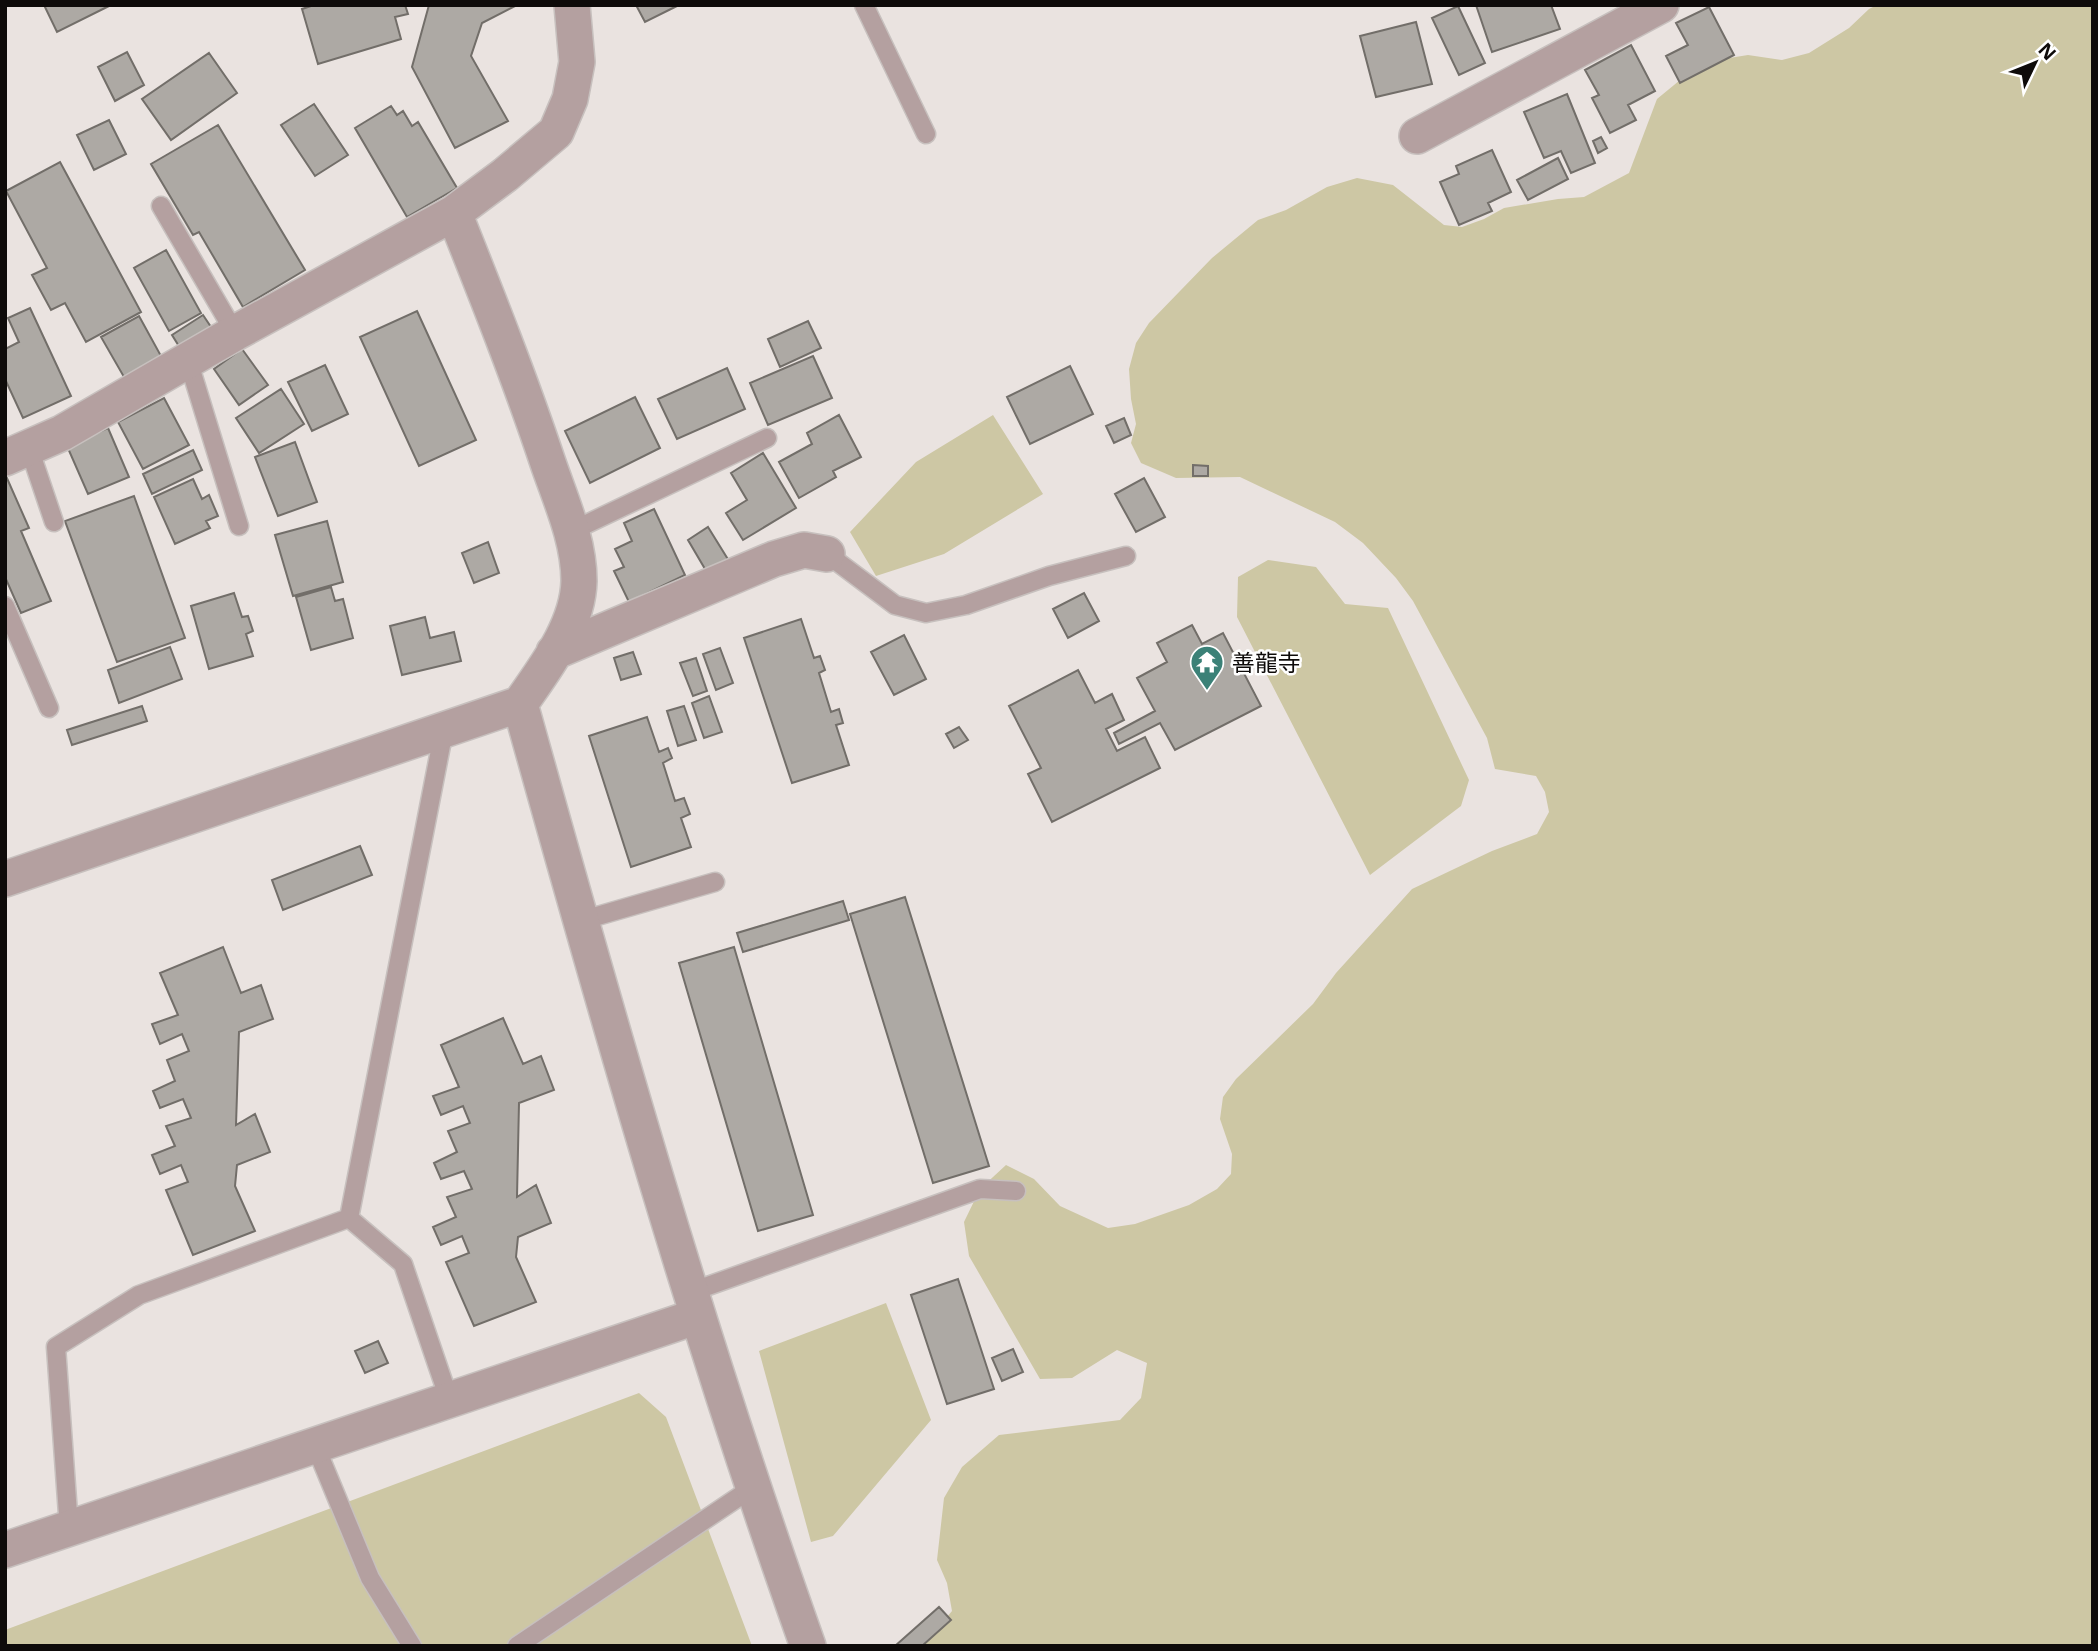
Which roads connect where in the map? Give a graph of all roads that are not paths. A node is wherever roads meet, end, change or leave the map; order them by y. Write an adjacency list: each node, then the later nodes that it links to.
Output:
1 (572, 5): 7 (street)
2 (864, 5): 4 (lane)
3 (1661, 5): 5 (street)
4 (926, 134)
5 (1417, 136)
6 (161, 206): 8 (lane)
7 (454, 213): 8 (street); 14 (street)
8 (235, 333): 9 (street)
9 (188, 360): 11 (street); 13 (lane)
10 (767, 438): 14 (lane)
11 (17, 453): 12 (lane)
12 (54, 522)
13 (239, 526)
14 (572, 531): 18 (street)
15 (827, 554): 16 (lane); 18 (street)
16 (1126, 556)
17 (5, 606): 20 (lane)
18 (554, 652): 19 (street)
19 (520, 704): 21 (street); 24 (street)
20 (49, 708)
21 (444, 730): 22 (street); 26 (lane)
22 (5, 879)
23 (715, 882): 24 (lane)
24 (580, 921): 27 (street)
25 (1016, 1191): 27 (lane)
26 (349, 1217): 28 (lane); 31 (lane)
27 (695, 1304): 28 (street); 30 (street)
28 (449, 1399): 29 (street)
29 (315, 1445): 31 (street); 33 (lane)
30 (752, 1488): 34 (lane); 35 (street)
31 (69, 1528): 32 (street)
32 (5, 1549)
33 (412, 1646)
34 (517, 1646)
35 (808, 1646)

